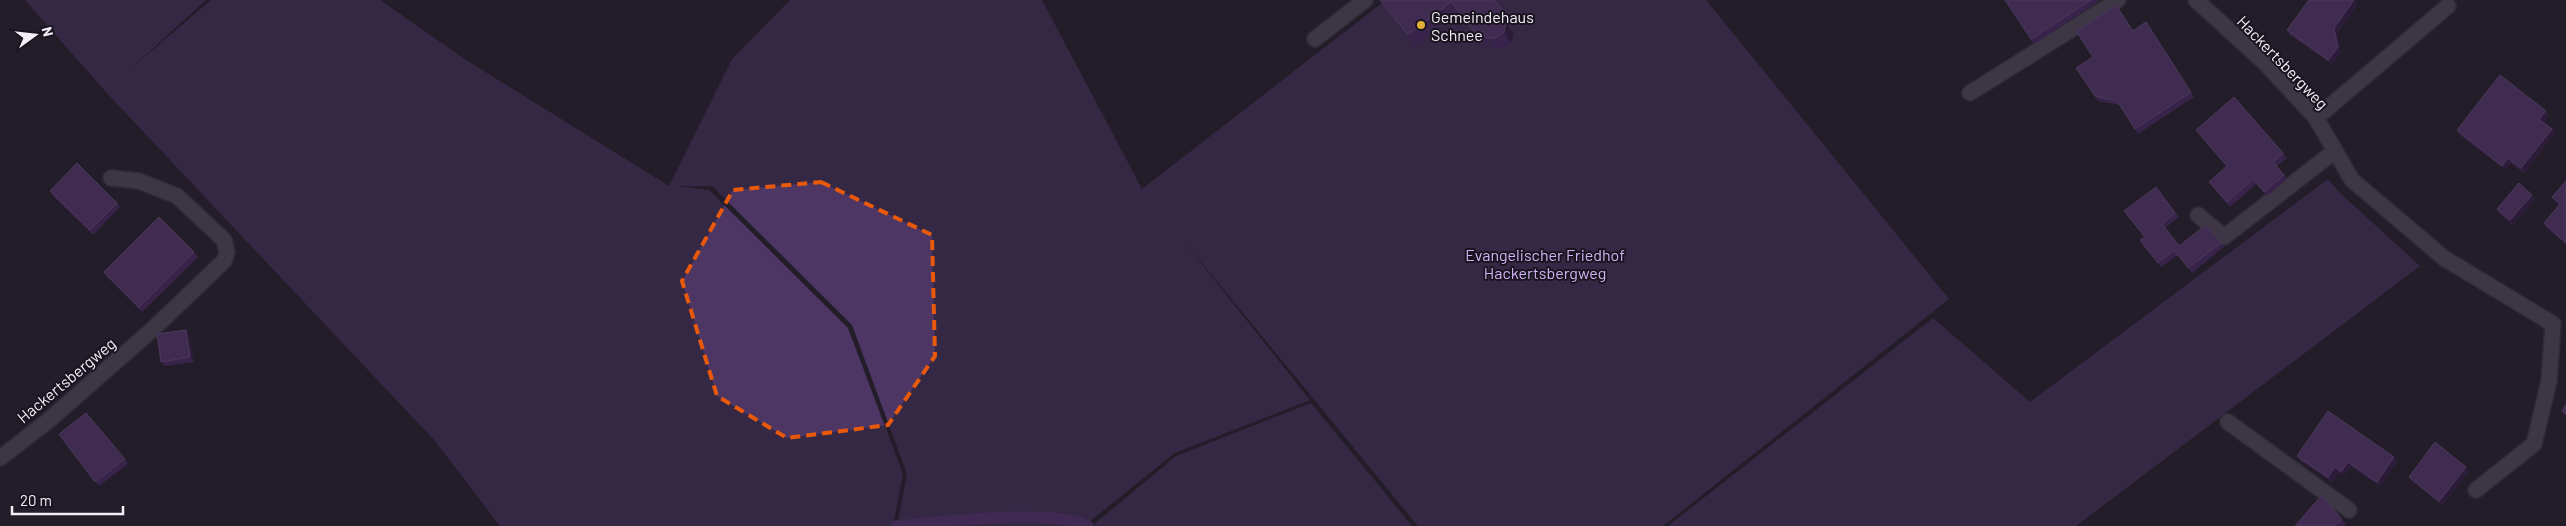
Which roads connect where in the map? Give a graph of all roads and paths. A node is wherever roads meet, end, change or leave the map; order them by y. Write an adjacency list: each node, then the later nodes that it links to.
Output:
1 (1366, 0): 5 (street)
2 (2118, 0): 6 (street)
3 (2196, 0): 7 (street, Hackertsbergweg)
4 (2448, 6): 7 (street)
5 (1315, 39)
6 (1970, 93)
7 (2316, 118): 8 (street, Hackertsbergweg)
8 (2335, 151): 10 (street); 13 (street, Hackertsbergweg)
9 (111, 178): 12 (street, Hackertsbergweg)
10 (2198, 215)
11 (2228, 422): 14 (street)
12 (0, 458)
13 (2476, 490)
14 (2349, 510)

